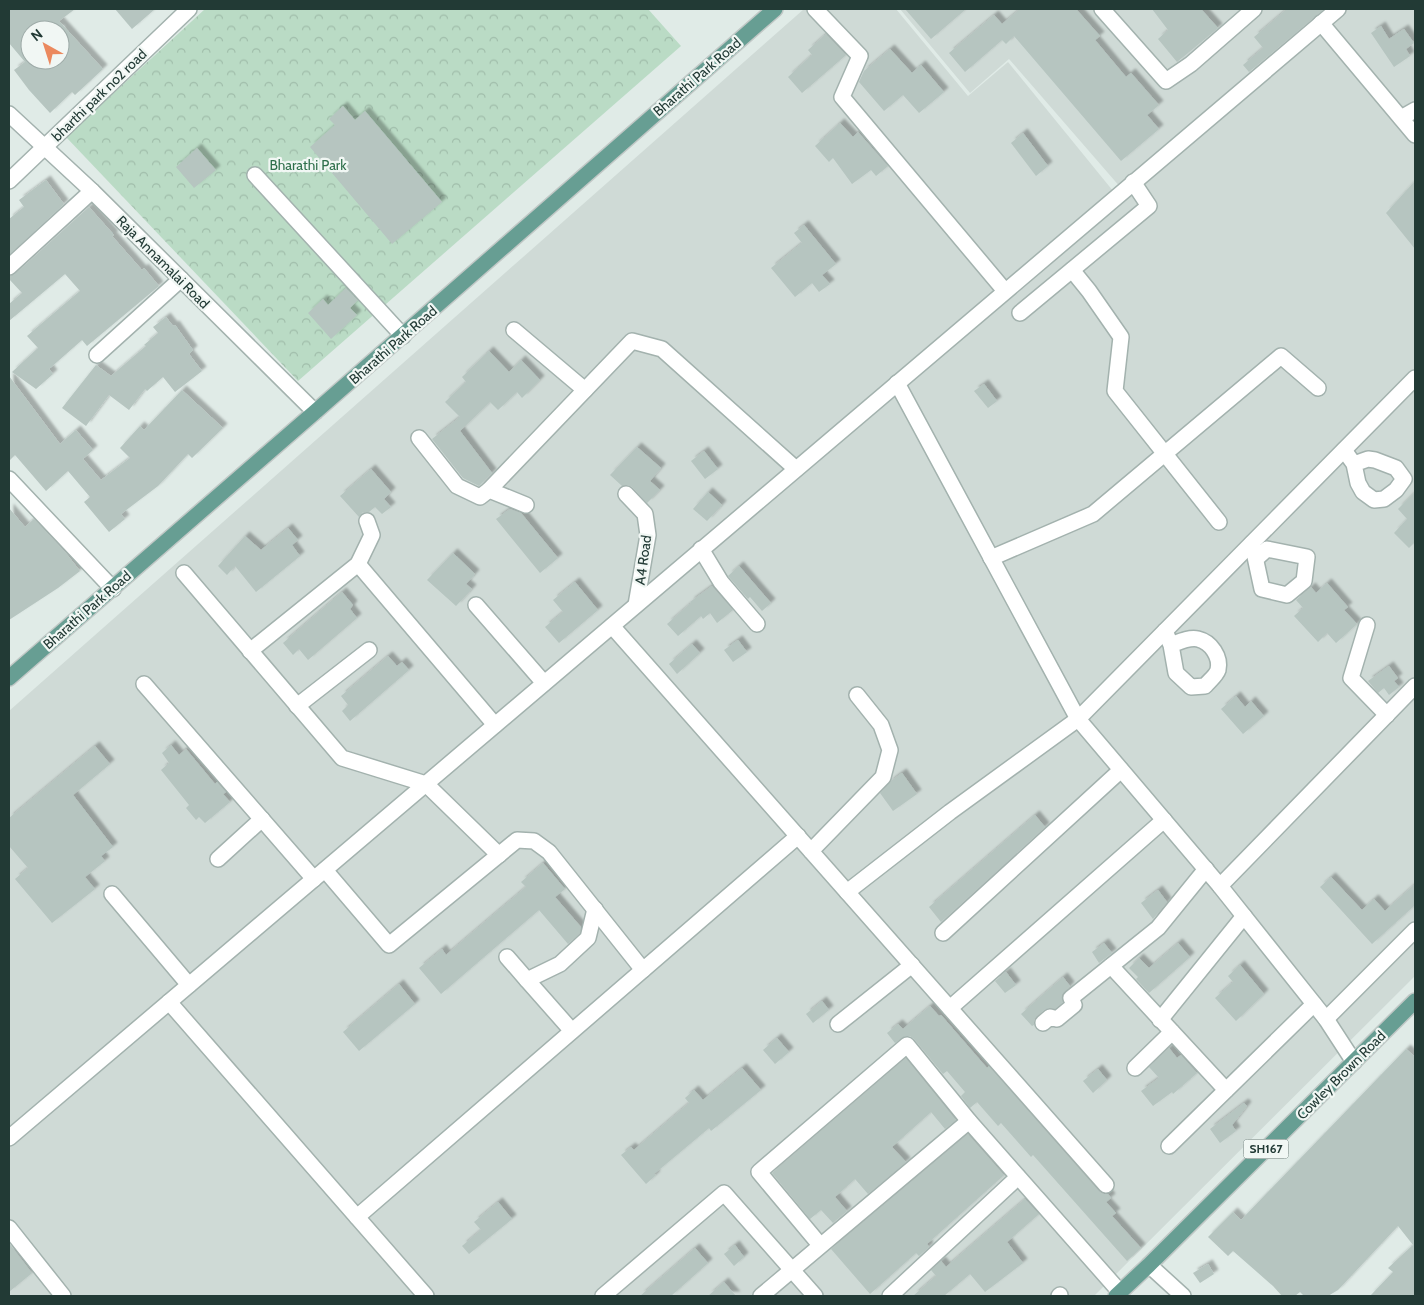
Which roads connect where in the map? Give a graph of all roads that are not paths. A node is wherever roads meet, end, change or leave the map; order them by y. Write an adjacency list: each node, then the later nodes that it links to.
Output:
1 (189, 9): 12 (street, bharthi park no2 road)
2 (775, 9): 23 (main road, Bharathi Park Road)
3 (815, 9): 20 (street)
4 (1102, 9): 5 (street)
5 (1254, 9)
6 (1338, 9): 7 (street)
7 (1320, 23): 10 (street); 15 (street)
8 (1415, 110): 10 (street)
9 (9, 114): 12 (street, Raja Annamalai Road)
10 (1401, 118): 11 (street)
11 (1415, 135)
12 (44, 147): 14 (street, bharthi park no2 road); 16 (street, Raja Annamalai Road)
13 (255, 175): 23 (street)
14 (9, 181)
15 (1133, 182): 18 (street); 20 (street)
16 (92, 191): 17 (street); 19 (street, Raja Annamalai Road)
17 (9, 268)
18 (1072, 270): 21 (street); 32 (street)
19 (181, 279): 24 (street); 29 (street, Raja Annamalai Road)
20 (1005, 291): 26 (street)
21 (1020, 313)
22 (514, 330): 28 (street)
23 (403, 336): 29 (main road, Bharathi Park Road)
24 (97, 355)
25 (1415, 378): 31 (street)
26 (897, 383): 34 (street); 43 (street)
27 (1318, 388): 32 (street)
28 (585, 390): 34 (street); 36 (street)
29 (315, 412): 47 (main road, Bharathi Park Road)
30 (419, 438): 36 (street)
31 (1344, 450): 33 (street); 41 (street)
32 (1165, 454): 40 (street); 43 (street)
33 (1354, 464)
34 (796, 469): 42 (street)
35 (9, 479): 47 (street)
36 (489, 490): 38 (street)
37 (626, 494): 49 (street, A4 Road)
38 (526, 505)
39 (367, 520): 45 (street)
40 (1219, 522)
41 (1252, 543): 44 (street); 62 (street)
42 (702, 549): 49 (street); 50 (street)
43 (991, 558): 62 (street)
44 (1256, 558)
45 (358, 564): 53 (street); 63 (street)
46 (184, 573): 53 (street)
47 (113, 589): 55 (main road, Bharathi Park Road)
48 (476, 605): 56 (street)
49 (636, 605): 51 (street)
50 (757, 624)
51 (612, 626): 56 (street); 68 (street)
52 (1367, 626): 61 (street)
53 (250, 650): 60 (street)
54 (369, 650): 60 (street)
55 (9, 678)
56 (544, 683): 63 (street)
57 (144, 684): 66 (street)
58 (1415, 686): 61 (street)
59 (857, 695): 69 (street)
60 (297, 706): 65 (street)
61 (1387, 715): 74 (street)
62 (1078, 719): 64 (street); 75 (street)
63 (496, 725): 65 (street)
64 (1122, 770): 67 (street); 80 (street)
65 (426, 784): 70 (street); 73 (street)
66 (262, 819): 71 (street); 73 (street)
67 (1164, 820): 72 (street); 90 (street)
68 (798, 836): 69 (street); 84 (street)
69 (811, 851): 75 (street)
70 (499, 855): 73 (street); 77 (street)
71 (218, 859)
72 (1206, 869): 74 (street); 83 (street)
73 (319, 874): 86 (street)
74 (1220, 886): 78 (street)
75 (847, 892): 82 (street)
76 (112, 894): 86 (street)
77 (595, 909): 84 (street); 85 (street)
78 (1244, 916): 89 (street); 92 (street)
79 (1415, 930): 91 (street)
80 (943, 933)
81 (507, 957): 85 (street)
82 (912, 965): 90 (street); 94 (street)
83 (1111, 966): 92 (street); 93 (street)
84 (643, 970): 95 (street)
85 (527, 980): 95 (street)
86 (189, 985): 88 (street)
87 (1415, 1001): 97 (main road, Cowley Brown Road / SH167)
88 (169, 1002): 101 (street); 105 (street)
89 (1314, 1004): 91 (street); 99 (street)
90 (950, 1008): 104 (street)
91 (1326, 1019): 97 (street)
92 (1160, 1020): 96 (street)
93 (1043, 1022)
94 (838, 1024)
95 (572, 1031): 105 (street)
96 (1172, 1032): 98 (street); 99 (street)
97 (1354, 1062): 108 (main road, Cowley Brown Road / SH167)
98 (1135, 1068)
99 (1226, 1090): 102 (street)
100 (969, 1121): 103 (street); 107 (street); 107 (street)
101 (9, 1138)
102 (1169, 1146)
103 (1018, 1177): 110 (street); 116 (street)
104 (1106, 1185)
105 (356, 1218): 112 (street)
106 (9, 1228): 111 (street)
107 (820, 1245): 109 (street)
108 (1149, 1265): 110 (main road, Cowley Brown Road / SH167); 117 (street)
109 (792, 1269): 113 (street); 114 (street); 115 (street)
110 (1118, 1294)
111 (63, 1296)
112 (426, 1296)
113 (603, 1296)
114 (761, 1296)
115 (815, 1296)
116 (890, 1296)
117 (1183, 1296)

